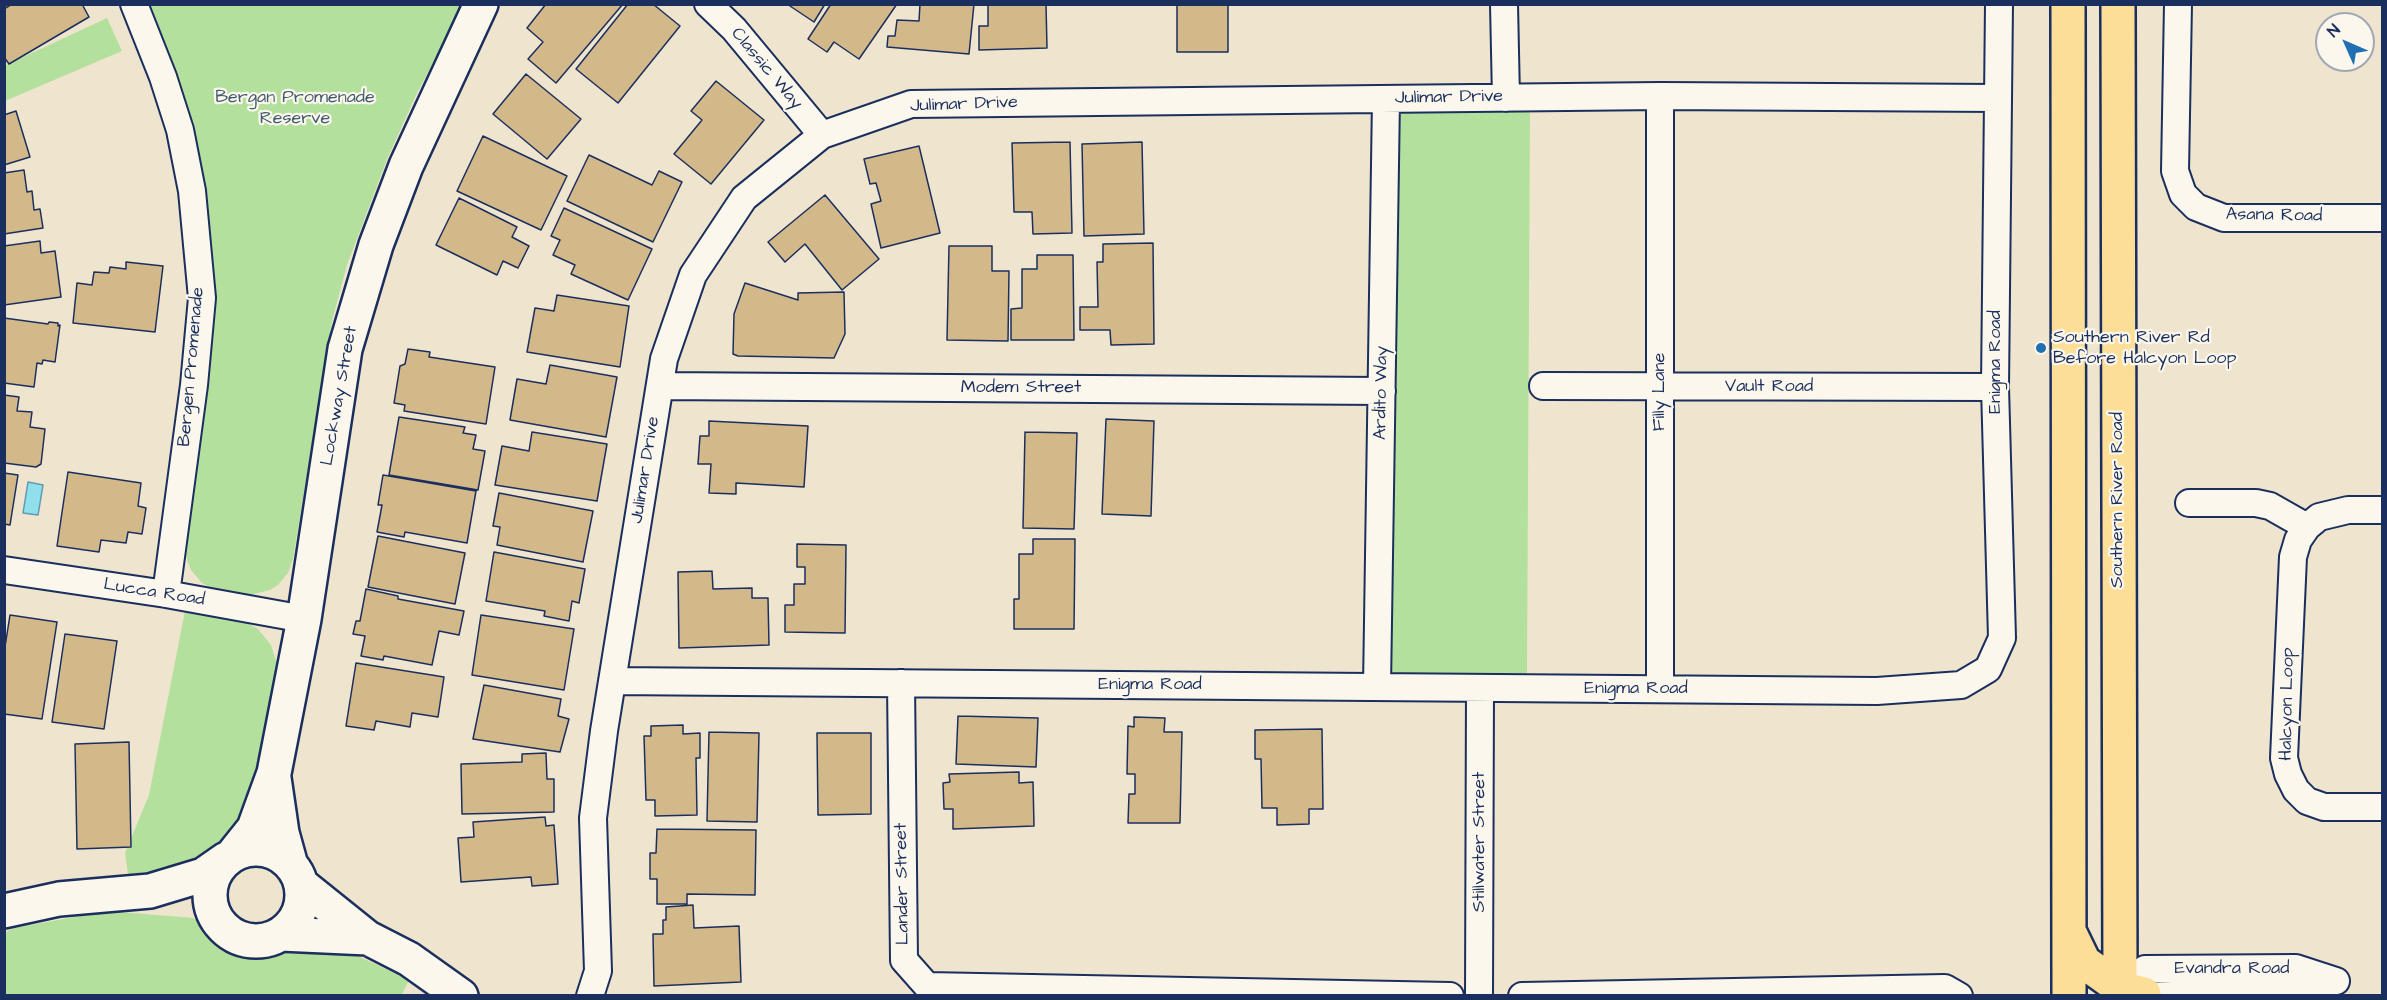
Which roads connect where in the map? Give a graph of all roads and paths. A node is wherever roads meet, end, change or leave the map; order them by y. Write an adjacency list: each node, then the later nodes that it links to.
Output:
1 (134, 4): 24 (street, Bergen Promenade)
2 (481, 4): 25 (street, Lockway Street)
3 (708, 4): 13 (street, Classic Way)
4 (1503, 4): 10 (street)
5 (1999, 4): 11 (street, Enigma Road)
6 (2068, 4): 39 (main road)
7 (2118, 4): 38 (main road, Southern River Road)
8 (2178, 4): 14 (street, Asana Road)
9 (1660, 96): 10 (street, Julimar Drive); 11 (street, Julimar Drive); 17 (street, Filly Lane)
10 (1506, 98): 12 (street, Julimar Drive)
11 (1998, 98): 18 (street, Enigma Road)
12 (1386, 99): 13 (street, Julimar Drive); 19 (street, Ardito Way)
13 (822, 135): 15 (street, Julimar Drive)
14 (2382, 218)
15 (660, 386): 19 (street, Modem Street); 26 (street, Julimar Drive)
16 (1543, 386): 17 (street, Vault Road)
17 (1660, 387): 18 (street, Vault Road); 30 (street, Filly Lane)
18 (1995, 387): 30 (street, Enigma Road)
19 (1382, 391): 28 (street, Ardito Way)
20 (2189, 503): 22 (street)
21 (2382, 510): 22 (street)
22 (2307, 527): 32 (street, Halcyon Loop)
23 (4, 570): 24 (street, Lucca Road)
24 (166, 594): 25 (street, Lucca Road)
25 (304, 619): 31 (street, Lockway Street)
26 (612, 681): 27 (street, Enigma Road); 44 (street, Julimar Drive)
27 (901, 683): 28 (street, Enigma Road); 45 (street, Lander Street)
28 (1377, 687): 29 (street, Enigma Road)
29 (1480, 688): 30 (street, Enigma Road); 46 (street, Stillwater Street)
30 (1660, 689)
31 (274, 773): 33 (street, Lockway Street); 34 (street, Lockway Street)
32 (2382, 807)
33 (231, 855): 34 (street); 35 (street); 37 (street)
34 (296, 874): 40 (street); 41 (street)
35 (150, 891): 36 (street); 37 (street)
36 (4, 911)
37 (213, 914): 40 (street)
38 (2119, 919): 42 (main road, Southern River Road); 42 (street)
39 (2069, 931): 42 (main road); 49 (main road)
40 (281, 934): 41 (street)
41 (368, 938): 43 (street)
42 (2130, 985): 42 (street, Evandra Road)
43 (461, 996)
44 (590, 996)
45 (1450, 996)
46 (1479, 996)
47 (1522, 996): 48 (street)
48 (1959, 996)
49 (2068, 996)

